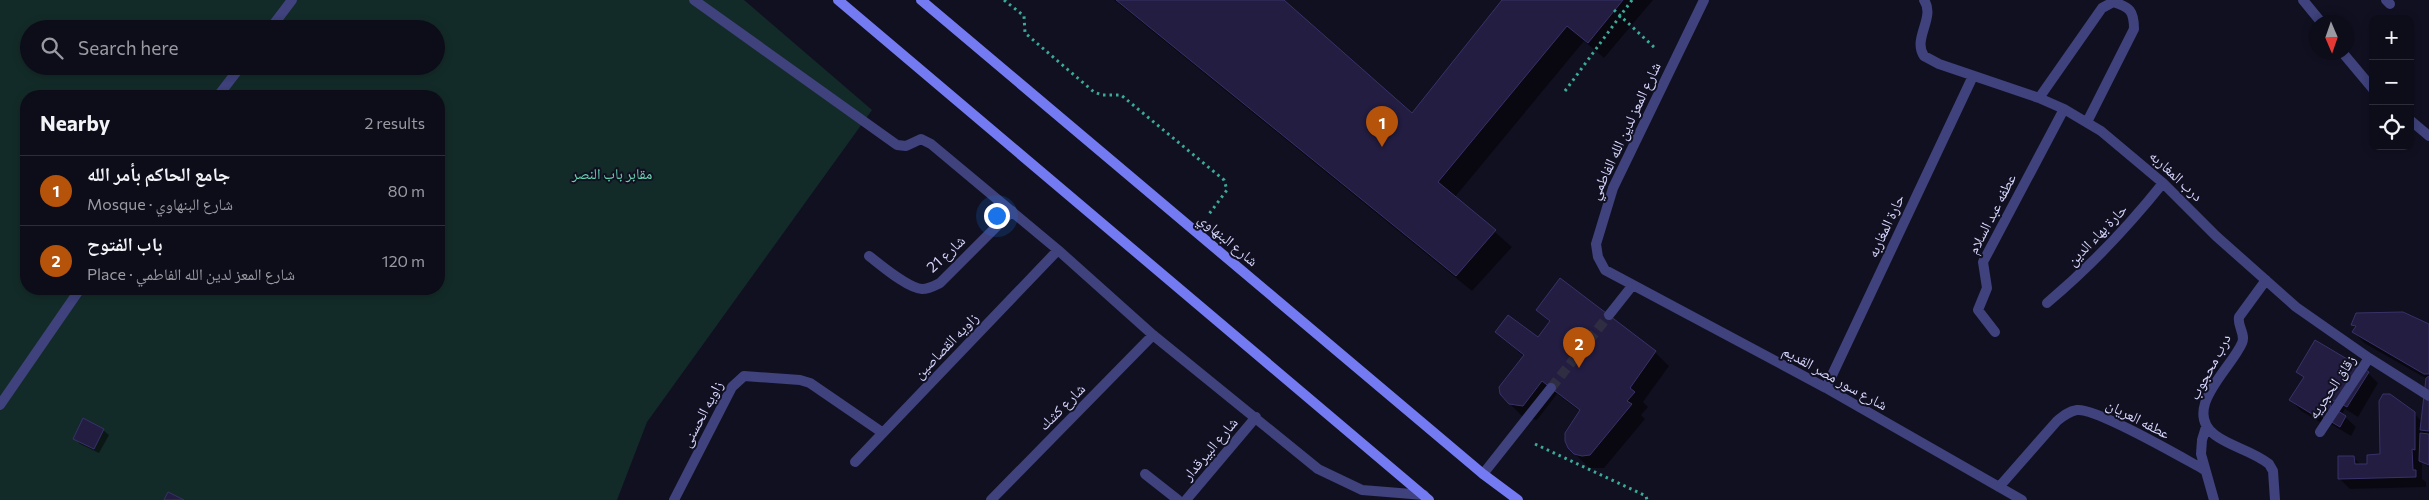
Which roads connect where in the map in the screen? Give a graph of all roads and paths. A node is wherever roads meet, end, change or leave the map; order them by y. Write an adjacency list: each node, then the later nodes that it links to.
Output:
1 (292, 0): 13 (street)
2 (694, 0): 27 (street)
3 (838, 0): 54 (main road)
4 (921, 0): 28 (main road, شارع البنهاوي)
5 (1004, 0): 28 (path)
6 (1632, 0): 12 (path)
7 (1704, 0): 15 (street, شارع المعز لدين الله الفاطمي)
8 (1924, 0): 17 (street, درب المغاربه)
9 (2303, 0): 11 (street)
10 (1614, 10): 12 (path)
11 (2315, 15)
12 (1621, 17): 15 (path); 20 (path)
13 (277, 20)
14 (2349, 60): 18 (street)
15 (1672, 64): 32 (street, شارع المعز لدين الله الفاطمي)
16 (234, 75): 19 (street)
17 (1973, 76): 21 (street, درب المغاربه); 40 (street, حارة المغاربه)
18 (2369, 84)
19 (223, 90)
20 (1565, 91)
21 (2039, 98): 22 (street, درب المغاربه); 23 (street)
22 (2064, 109): 23 (street, درب المغاربه); 36 (street, عطفه عبد السلام)
23 (2087, 122): 26 (street, درب المغاربه)
24 (2414, 123): 25 (street)
25 (2429, 136)
26 (2163, 182): 31 (street, درب المغاربه); 34 (street, حارة بهاء الدين)
27 (1012, 211): 29 (street); 30 (street, شارع 21)
28 (1195, 232): 51 (main road, شارع البنهاوي)
29 (1058, 250): 37 (street); 46 (street, زاويه القصاصين)
30 (869, 256)
31 (2266, 280): 38 (street, درب المغاربه); 44 (street, درب محجوب)
32 (1632, 286): 35 (street); 40 (street, شارع سور مصر القديم)
33 (76, 295): 42 (street)
34 (2046, 303)
35 (1609, 315)
36 (1995, 332)
37 (1153, 335): 43 (street); 56 (street, شارع كشك)
38 (2369, 358): 41 (street, درب المغاربه); 45 (street, زقاق الحجريه)
39 (1551, 388): 47 (street)
40 (1826, 388): 52 (street, شارع سور مصر القديم)
41 (2429, 396)
42 (0, 405)
43 (1256, 417): 53 (street); 58 (street, شارع البيرقدار)
44 (2206, 427): 49 (street, درب محجوب); 63 (street)
45 (2320, 432)
46 (883, 433): 48 (street, زاويه القصاصين); 55 (street, زاويه الحسنى)
47 (1514, 434): 51 (street); 60 (path)
48 (855, 462)
49 (2203, 469): 52 (street, عطفه العريان); 62 (street, درب محجوب)
50 (1145, 474): 57 (street)
51 (1483, 474): 59 (main road, شارع البنهاوي)
52 (1999, 487): 61 (street, شارع سور مصر القديم)
53 (1360, 495): 54 (street)
54 (1427, 498)
55 (674, 500)
56 (991, 500)
57 (1178, 500)
58 (1186, 500)
59 (1518, 500)
60 (1647, 500)
61 (2022, 500)
62 (2214, 500)
63 (2275, 500)

